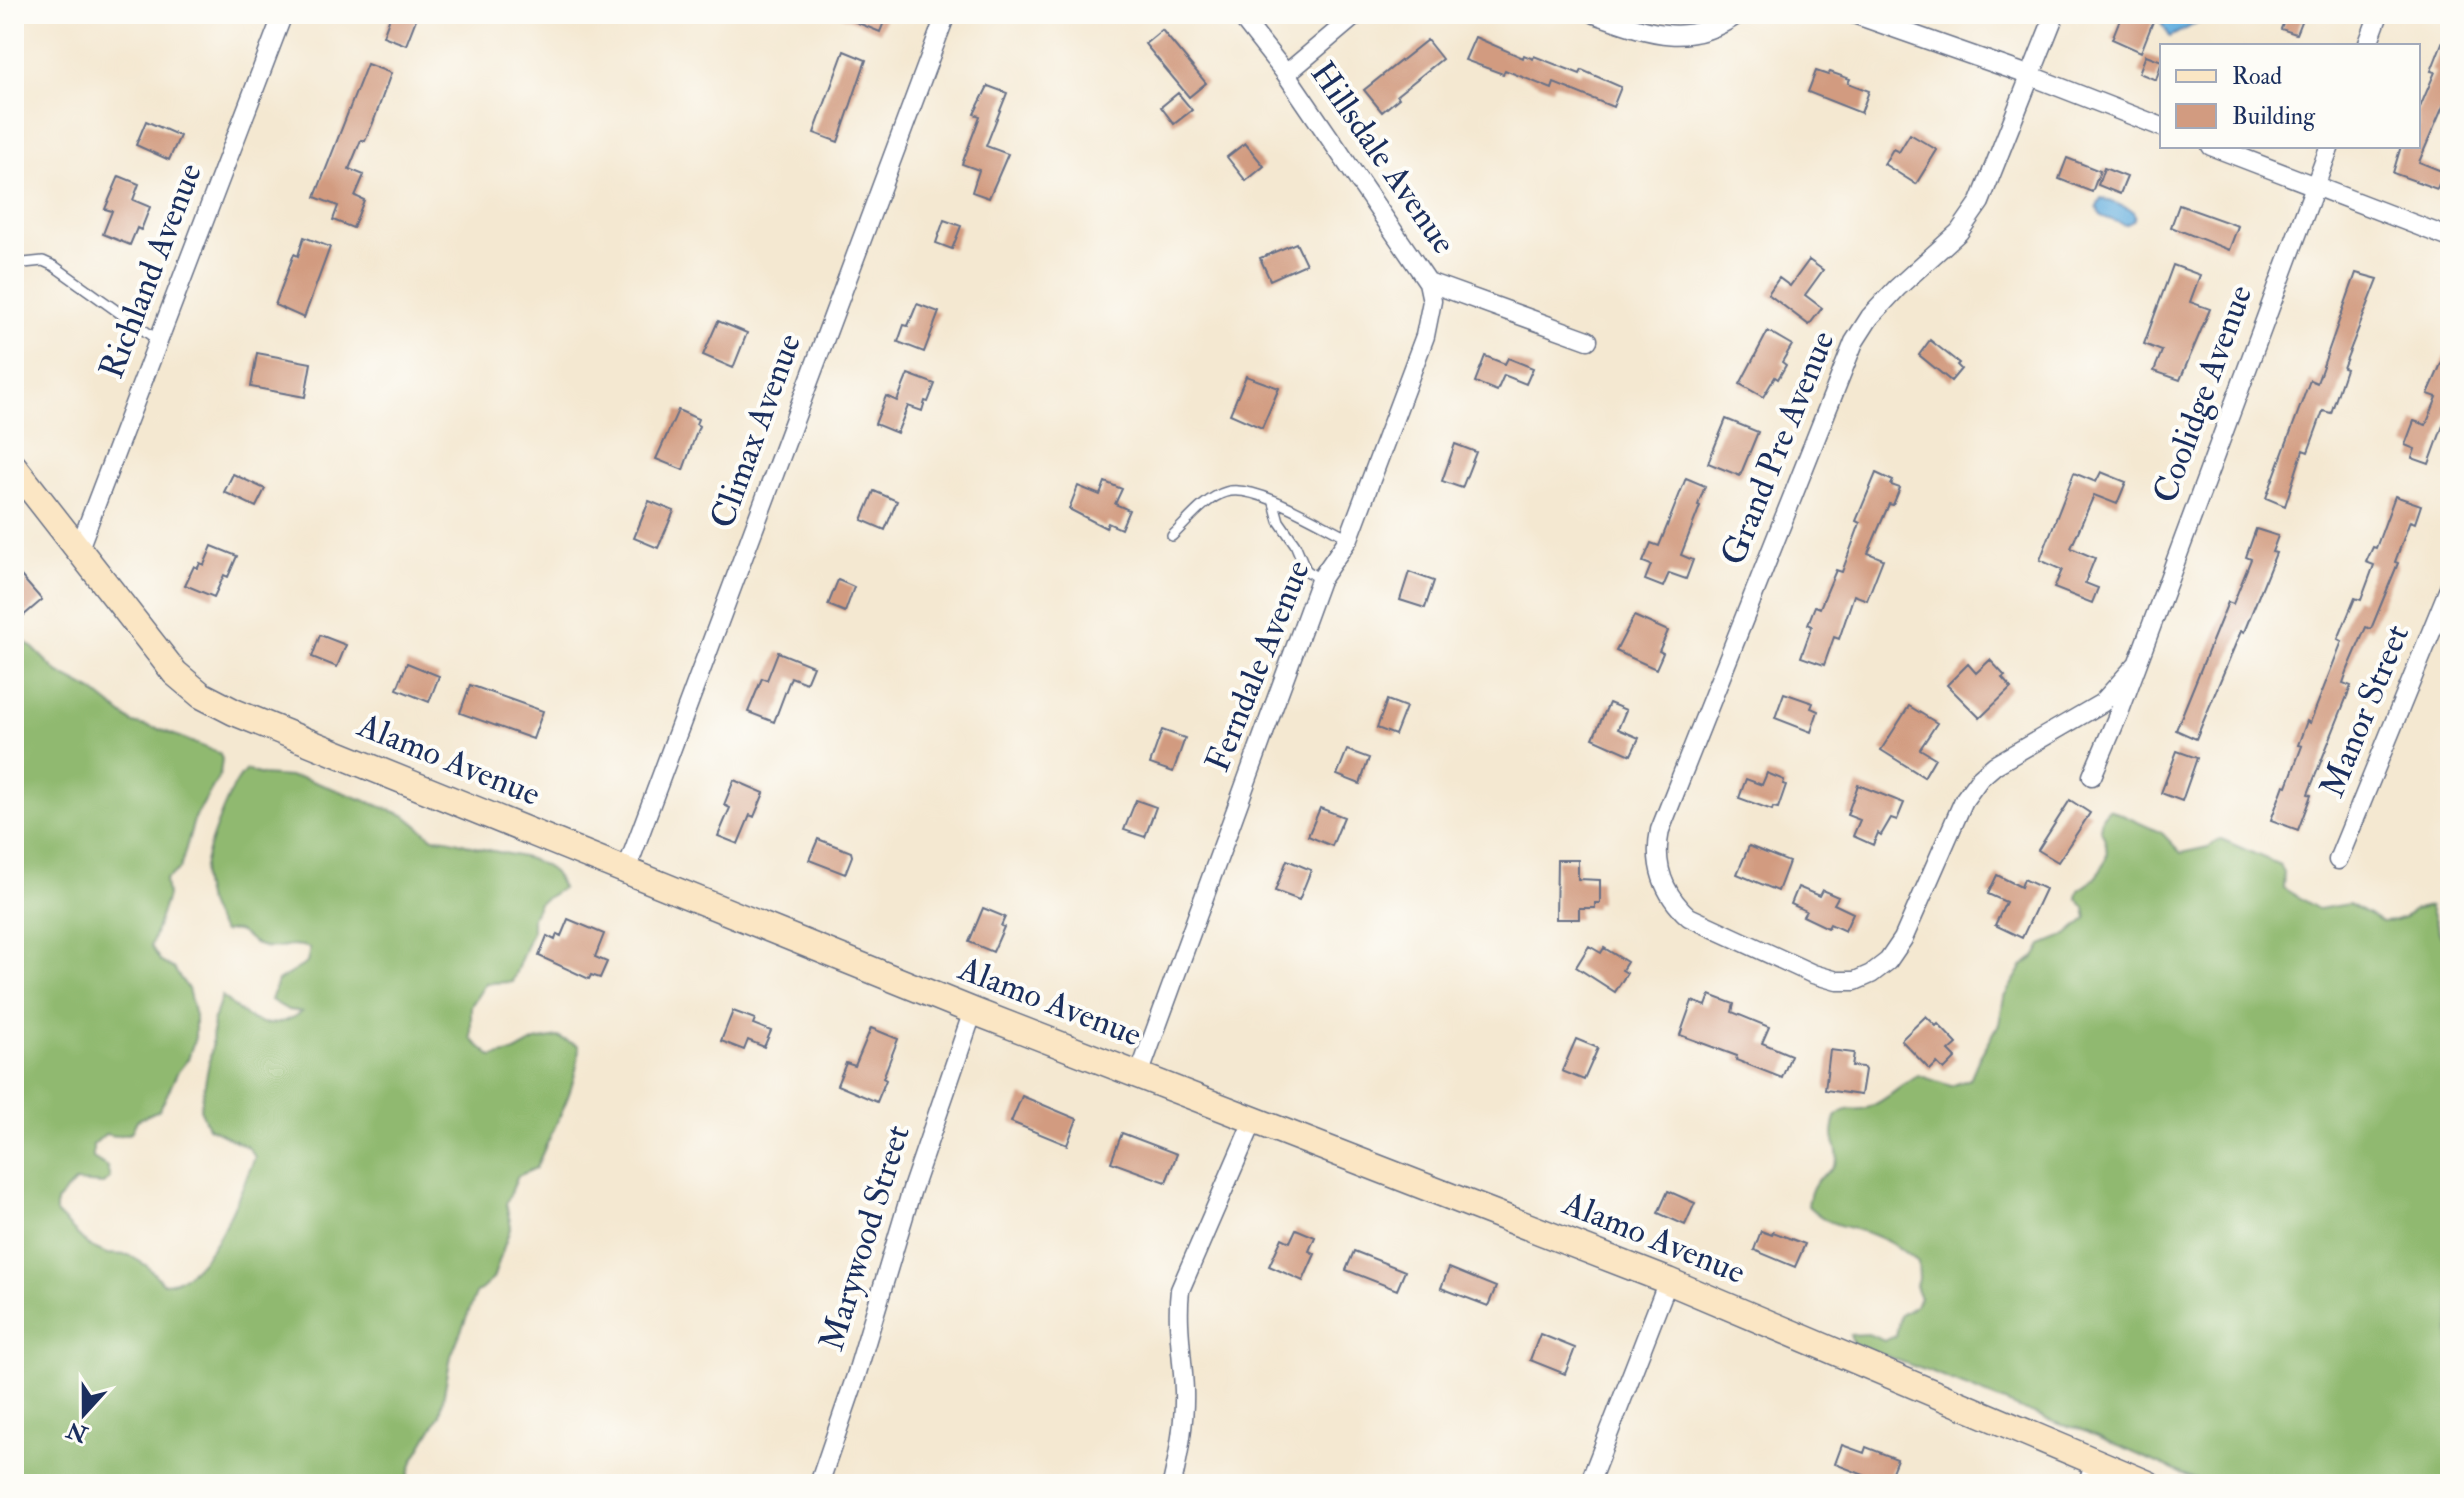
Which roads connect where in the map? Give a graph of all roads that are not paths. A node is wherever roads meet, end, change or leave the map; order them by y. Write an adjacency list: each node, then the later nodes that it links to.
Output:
1 (283, 14): 21 (street, Richland Avenue)
2 (946, 14): 32 (street, Climax Avenue)
3 (1239, 14): 11 (street, Hillsdale Avenue)
4 (1357, 14): 11 (street)
5 (1595, 14): 6 (street)
6 (1738, 14)
7 (1854, 14): 12 (street)
8 (2055, 14): 12 (street, Grand Pre Avenue)
9 (2379, 14): 10 (street)
10 (2368, 44)
11 (1286, 74): 19 (street, Hillsdale Avenue)
12 (2031, 76): 13 (street); 29 (street, Grand Pre Avenue)
13 (2160, 126)
14 (2216, 148): 16 (street)
15 (2329, 148): 16 (street, Coolidge Avenue)
16 (2315, 187): 17 (street); 29 (street, Coolidge Avenue)
17 (2450, 238)
18 (14, 264): 21 (lane)
19 (1428, 282): 20 (street, Hillsdale Avenue); 25 (street, Ferndale Avenue)
20 (1588, 340)
21 (159, 341): 26 (street, Richland Avenue)
22 (14, 467): 26 (street, Alamo Avenue)
23 (1274, 503): 24 (lane); 25 (lane); 27 (lane)
24 (1172, 536)
25 (1349, 538): 27 (street, Ferndale Avenue)
26 (78, 551): 32 (street, Alamo Avenue)
27 (1320, 580): 34 (street, Ferndale Avenue)
28 (2450, 586): 31 (street, Manor Street)
29 (2136, 665): 30 (street, Coolidge Avenue)
30 (2092, 776)
31 (2338, 860)
32 (626, 871): 33 (street, Alamo Avenue)
33 (973, 1011): 34 (street, Alamo Avenue); 38 (street, Marywood Street)
34 (1139, 1075): 35 (street, Alamo Avenue)
35 (1254, 1119): 36 (street, Alamo Avenue); 39 (street)
36 (1668, 1281): 37 (street, Alamo Avenue); 40 (street)
37 (2091, 1473): 41 (street, Alamo Avenue)
38 (819, 1484)
39 (1172, 1484)
40 (1589, 1484)
41 (2148, 1484)

